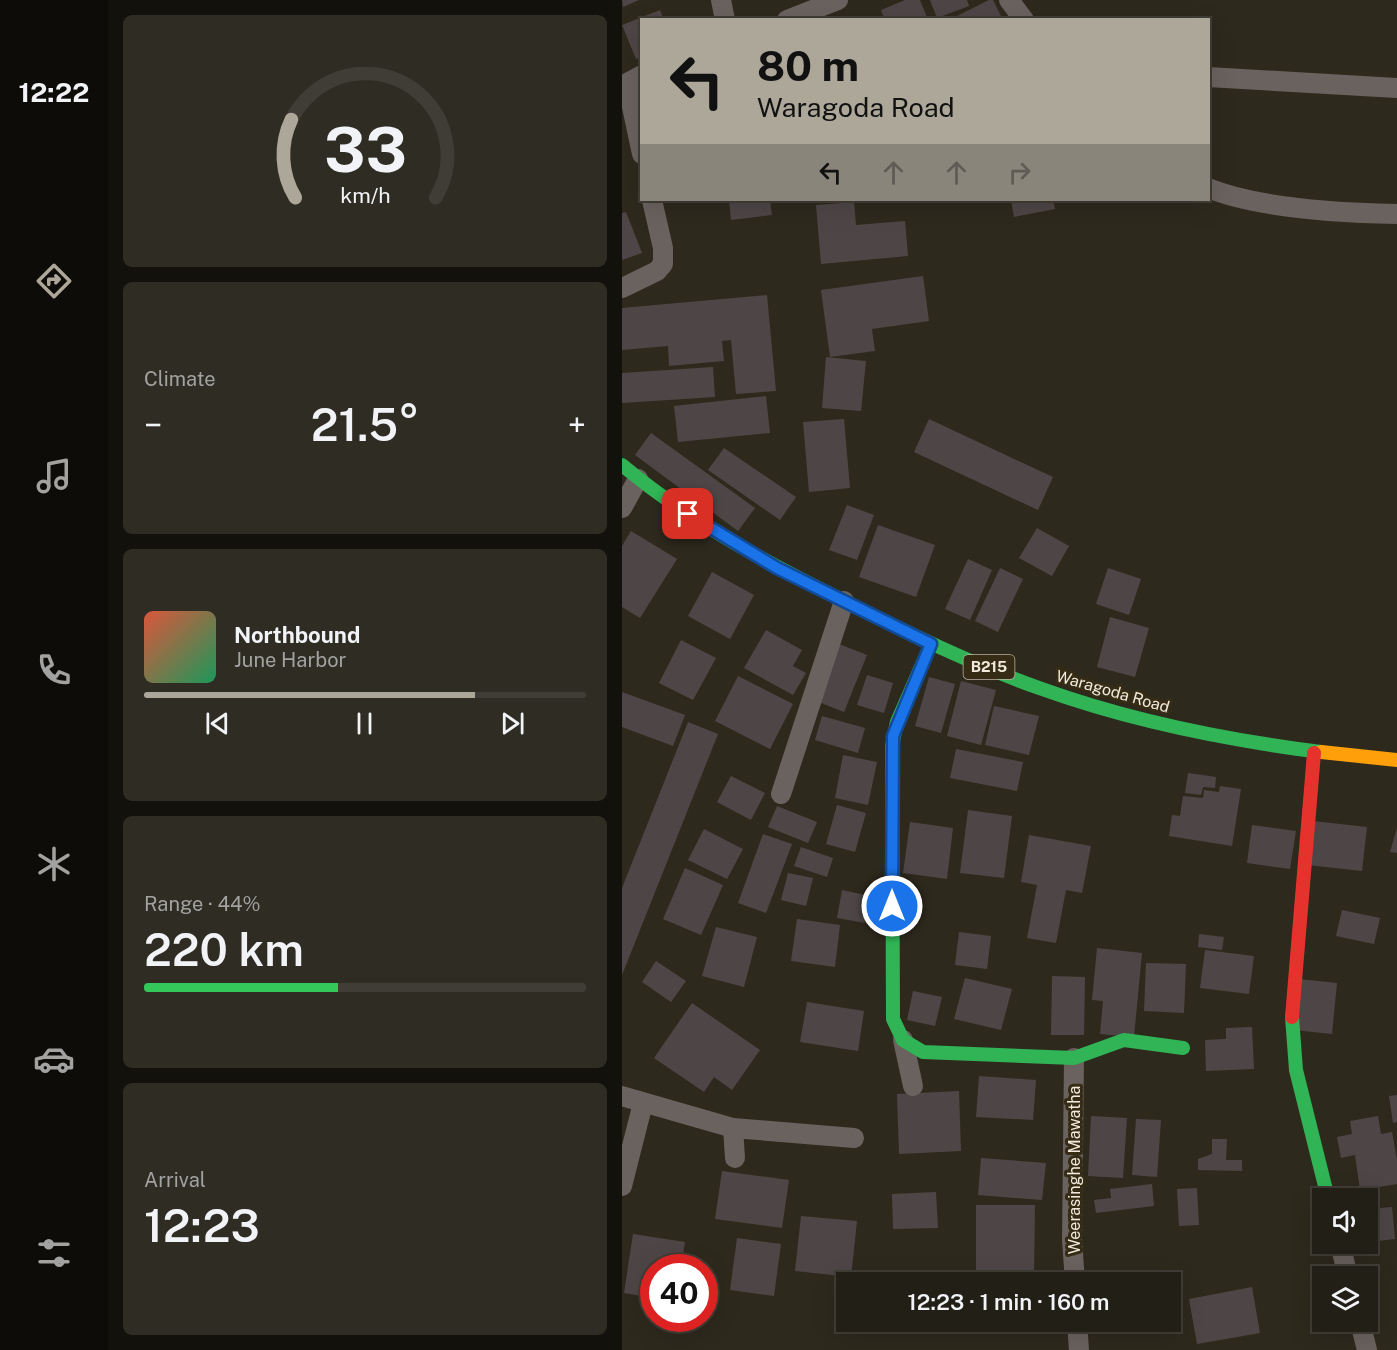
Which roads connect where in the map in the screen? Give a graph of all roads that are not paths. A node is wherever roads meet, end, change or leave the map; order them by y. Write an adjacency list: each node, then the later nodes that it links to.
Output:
1 (721, 0): 4 (street)
2 (838, 0): 5 (street)
3 (1009, 0): 6 (street)
4 (725, 18)
5 (792, 18)
6 (1022, 18)
7 (640, 76): 10 (street)
8 (1210, 76): 9 (street)
9 (1396, 88)
10 (640, 145)
11 (1210, 190): 13 (street)
12 (652, 201): 14 (street)
13 (1396, 213)
14 (622, 288)
15 (622, 465): 16 (street, Waragoda Road / B215)
16 (638, 479): 17 (street); 18 (street, Waragoda Road / B215)
17 (622, 508)
18 (844, 601): 19 (street, Waragoda Road / B215); 22 (street)
19 (931, 644): 20 (street, Waragoda Road / B215); 23 (street)
20 (1314, 753): 21 (street, Waragoda Road / B215); 33 (street)
21 (1396, 760)
22 (781, 794)
23 (903, 1040): 25 (street); 26 (street)
24 (1183, 1048): 25 (street)
25 (1074, 1058): 34 (street, Weerasinghe Mawatha)
26 (913, 1086)
27 (622, 1096): 28 (street)
28 (643, 1103): 29 (street); 32 (street)
29 (733, 1128): 30 (street); 31 (street)
30 (854, 1138)
31 (735, 1158)
32 (622, 1186)
33 (1326, 1188)
34 (1074, 1272)
35 (1078, 1332): 37 (street)
36 (1362, 1332): 38 (street)
37 (1079, 1350)
38 (1367, 1350)

